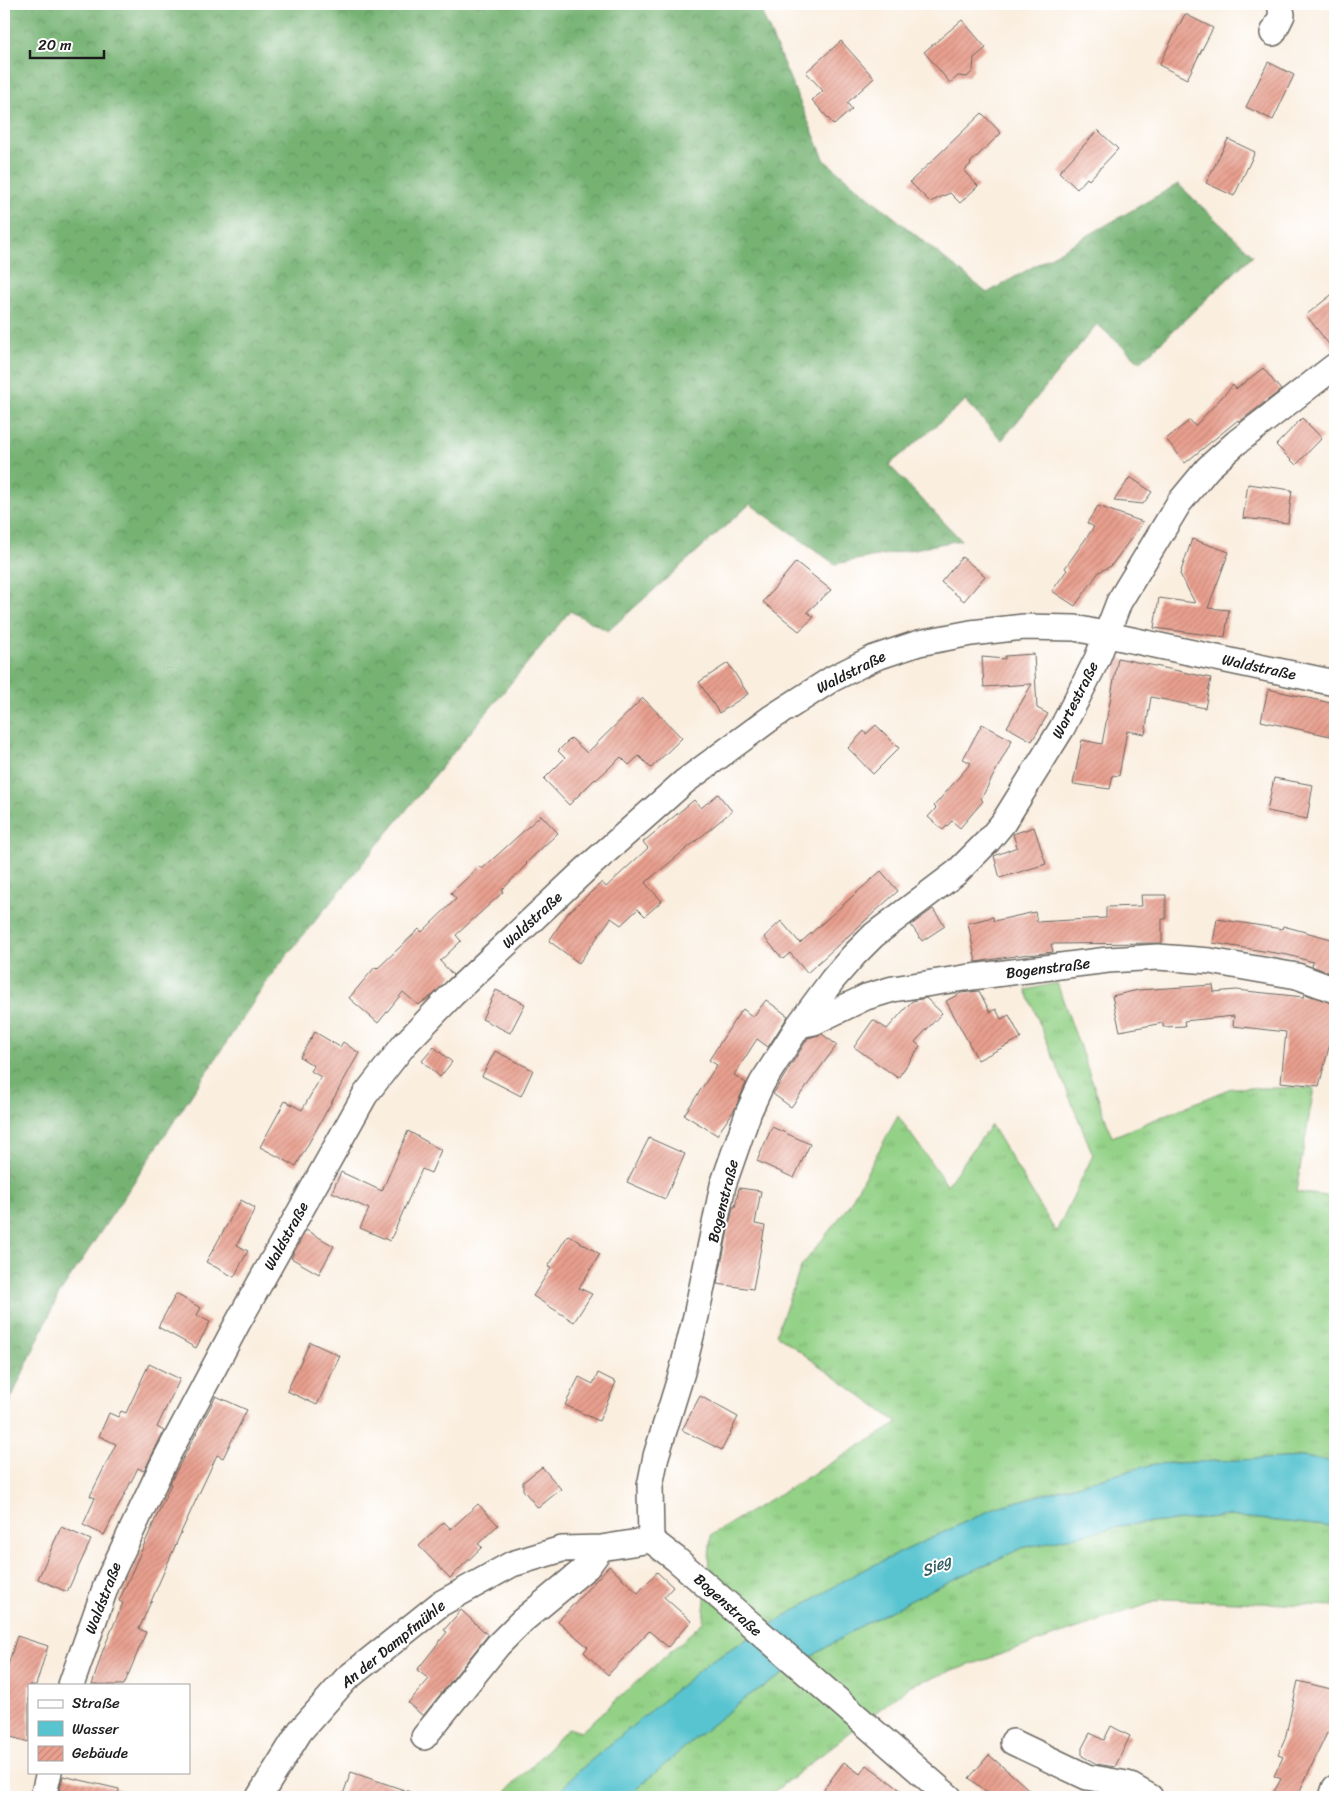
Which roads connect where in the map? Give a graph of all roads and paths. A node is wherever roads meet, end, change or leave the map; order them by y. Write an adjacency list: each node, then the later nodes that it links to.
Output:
1 (1280, 4): 2 (street)
2 (1273, 33)
3 (1335, 366): 4 (street, Wartestraße)
4 (1106, 634): 5 (street, Waldstraße); 7 (street, Wartestraße); 10 (street, Waldstraße)
5 (1335, 683)
6 (1335, 990): 7 (street, Bogenstraße)
7 (799, 1026): 8 (street, Bogenstraße)
8 (651, 1540): 9 (street, An der Dampfmühle); 18 (street, Bogenstraße)
9 (601, 1548): 11 (street); 17 (street, An der Dampfmühle)
10 (71, 1684)
11 (424, 1737)
12 (1013, 1742): 15 (street)
13 (49, 1774): 16 (street)
14 (1335, 1788): 20 (street)
15 (1108, 1789): 19 (street)
16 (43, 1797)
17 (259, 1797)
18 (948, 1797)
19 (1150, 1797)
20 (1332, 1797)

